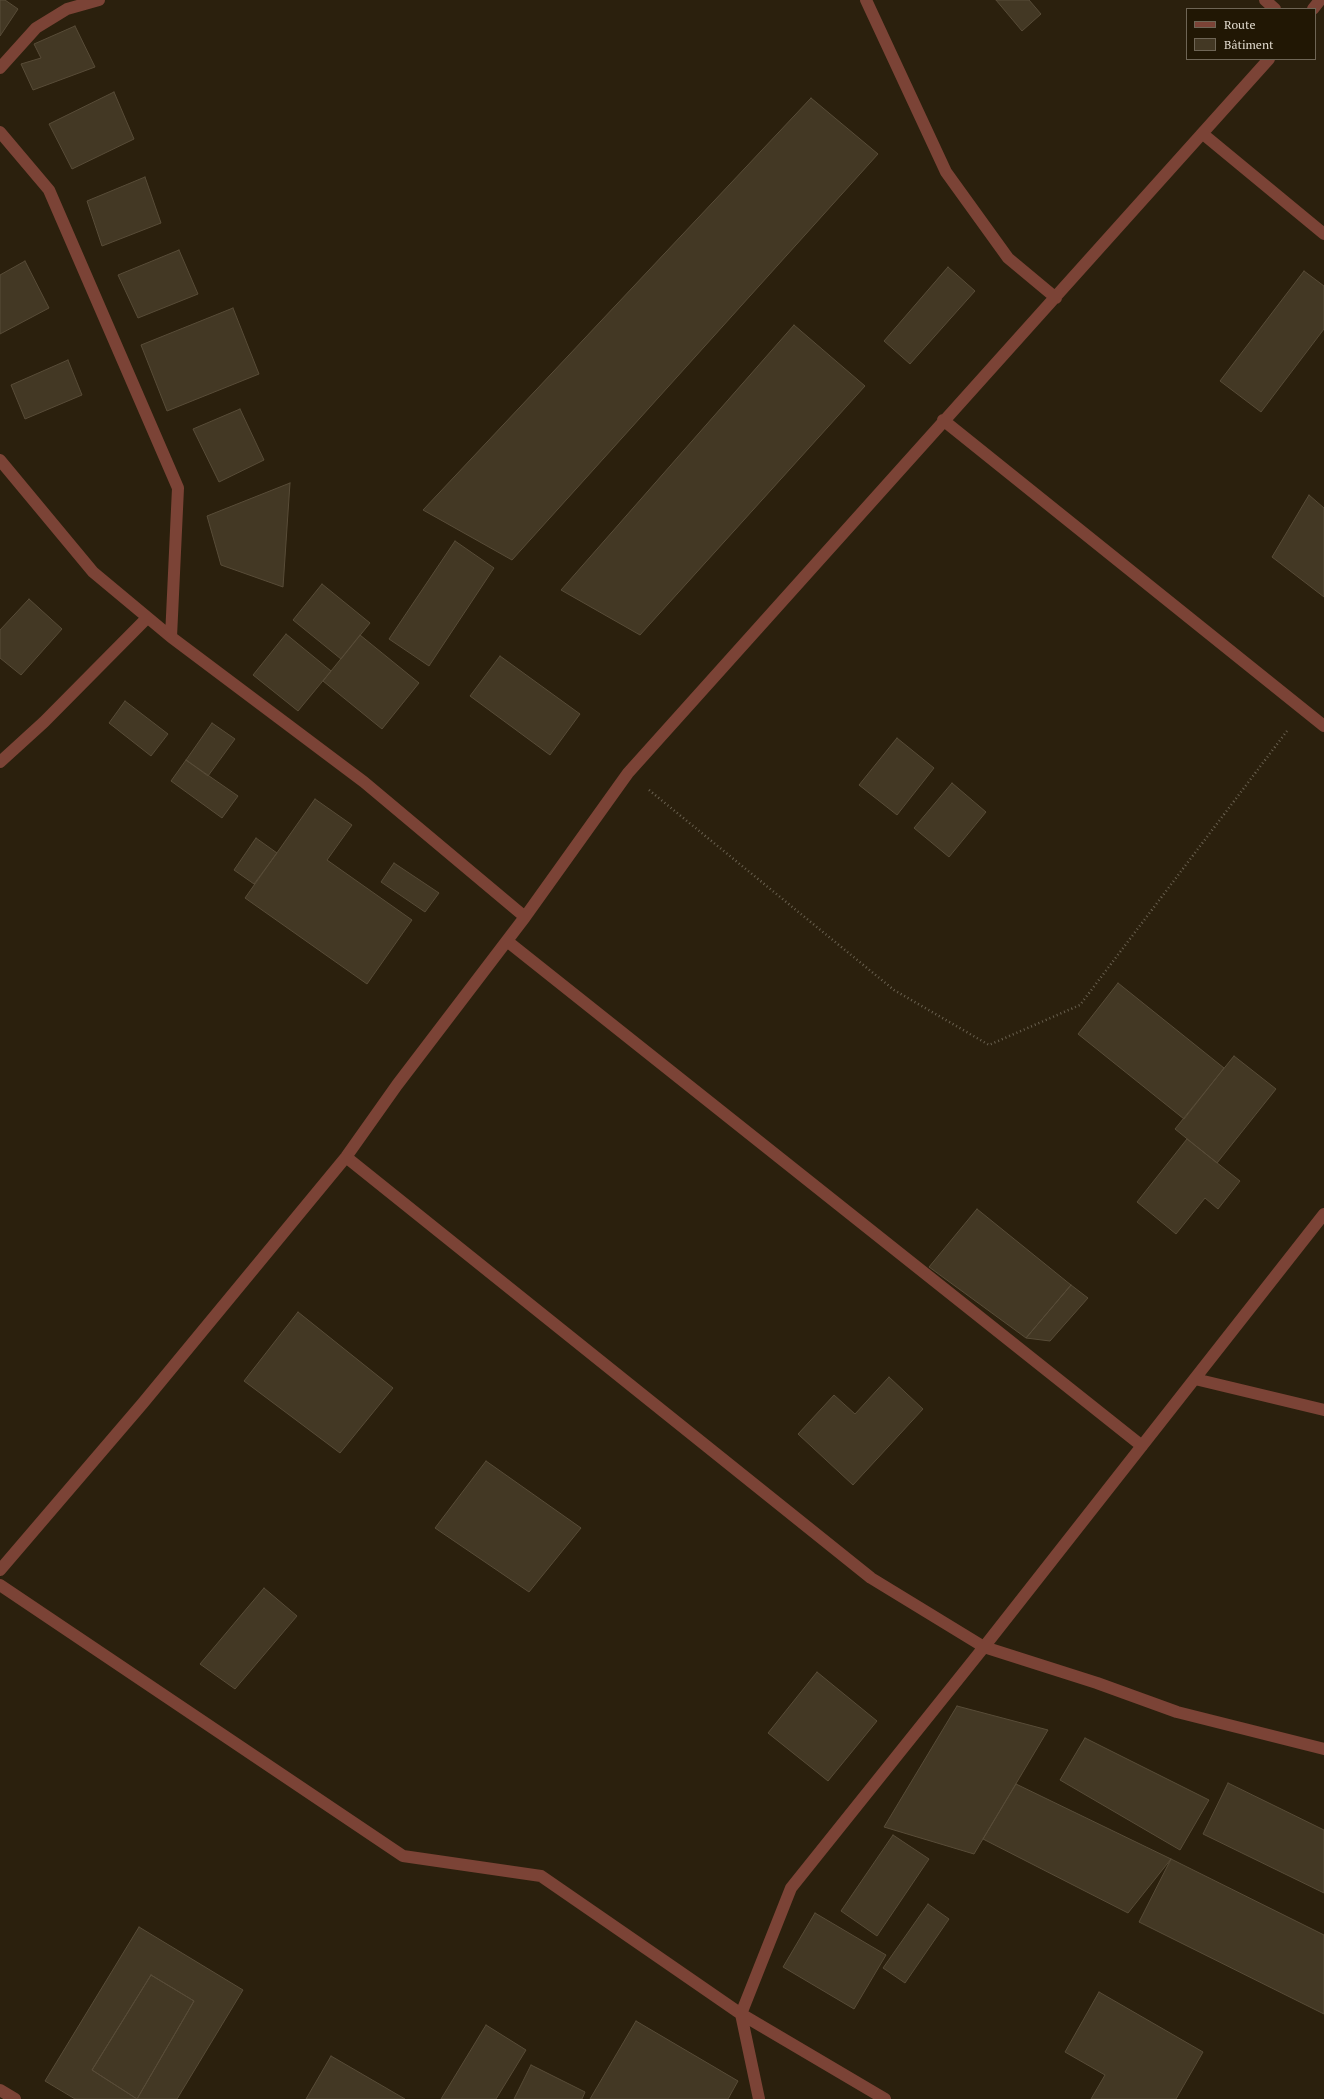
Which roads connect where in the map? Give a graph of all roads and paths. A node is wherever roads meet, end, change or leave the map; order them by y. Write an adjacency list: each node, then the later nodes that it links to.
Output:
1 (99, 0): 8 (street)
2 (866, 0): 12 (street)
3 (1265, 0): 5 (street)
4 (1320, 0): 6 (street)
5 (1274, 8)
6 (1314, 8)
7 (1268, 60): 10 (street)
8 (0, 68)
9 (0, 132): 17 (street)
10 (1203, 134): 11 (street); 12 (street)
11 (1324, 234)
12 (1056, 298): 13 (street)
13 (943, 420): 18 (street); 21 (street)
14 (0, 460): 15 (street)
15 (4, 472): 16 (street)
16 (148, 618): 17 (street); 20 (street)
17 (171, 637): 22 (street)
18 (1304, 709): 19 (street); 21 (path)
19 (1324, 726)
20 (0, 762)
21 (628, 773): 22 (street)
22 (525, 918): 23 (street)
23 (507, 941): 24 (street); 28 (street)
24 (346, 1157): 29 (street); 31 (street)
25 (1324, 1214): 26 (street)
26 (1195, 1379): 27 (street); 28 (street)
27 (1324, 1410)
28 (1142, 1446): 31 (street)
29 (0, 1570)
30 (0, 1585): 33 (street)
31 (984, 1647): 32 (street); 33 (street)
32 (1324, 1749)
33 (741, 2014): 36 (street); 37 (street)
34 (0, 2090): 35 (street)
35 (15, 2099)
36 (760, 2099)
37 (885, 2099)

